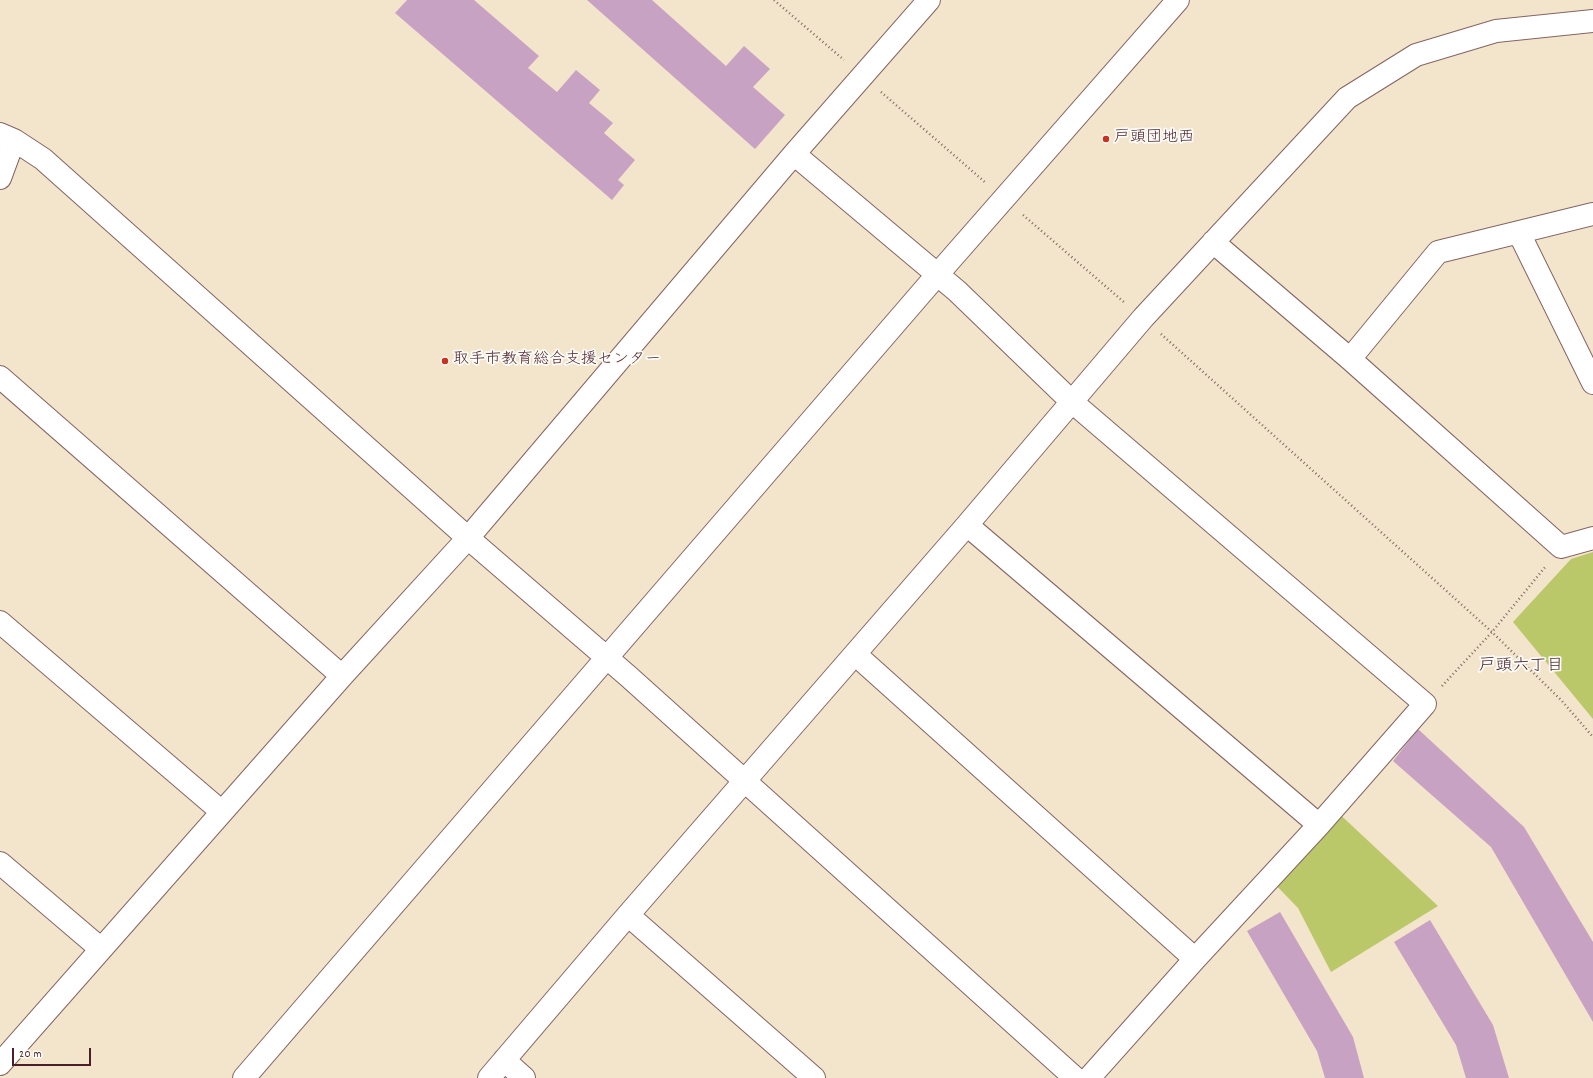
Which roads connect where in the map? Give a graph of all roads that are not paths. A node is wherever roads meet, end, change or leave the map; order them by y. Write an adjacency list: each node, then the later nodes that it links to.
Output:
1 (929, 0): 5 (street)
2 (1178, 0): 10 (street)
3 (1593, 21): 9 (street)
4 (7, 137): 6 (street); 16 (street)
5 (794, 154): 10 (street); 16 (street)
6 (0, 178)
7 (1593, 214): 8 (street)
8 (1519, 233): 11 (street); 13 (street)
9 (1212, 242): 11 (street); 14 (street)
10 (937, 275): 14 (street); 20 (street)
11 (1350, 359): 17 (street)
12 (0, 377): 21 (street)
13 (1593, 383)
14 (1071, 401): 15 (street); 24 (street)
15 (967, 525): 19 (street); 24 (street)
16 (468, 538): 20 (street); 21 (street)
17 (1593, 538)
18 (0, 622): 23 (street)
19 (855, 654): 22 (street); 28 (street)
20 (608, 659): 22 (street); 31 (street)
21 (342, 676): 23 (street)
22 (745, 780): 26 (street); 35 (street)
23 (222, 812): 27 (street)
24 (1318, 825): 28 (street)
25 (0, 863): 27 (street)
26 (628, 915): 29 (street); 34 (street)
27 (101, 949): 30 (street)
28 (1195, 958): 36 (street)
29 (504, 1060): 32 (street); 33 (street)
30 (0, 1064)
31 (244, 1078)
32 (489, 1078)
33 (524, 1078)
34 (814, 1078)
35 (1075, 1078)
36 (1089, 1078)

